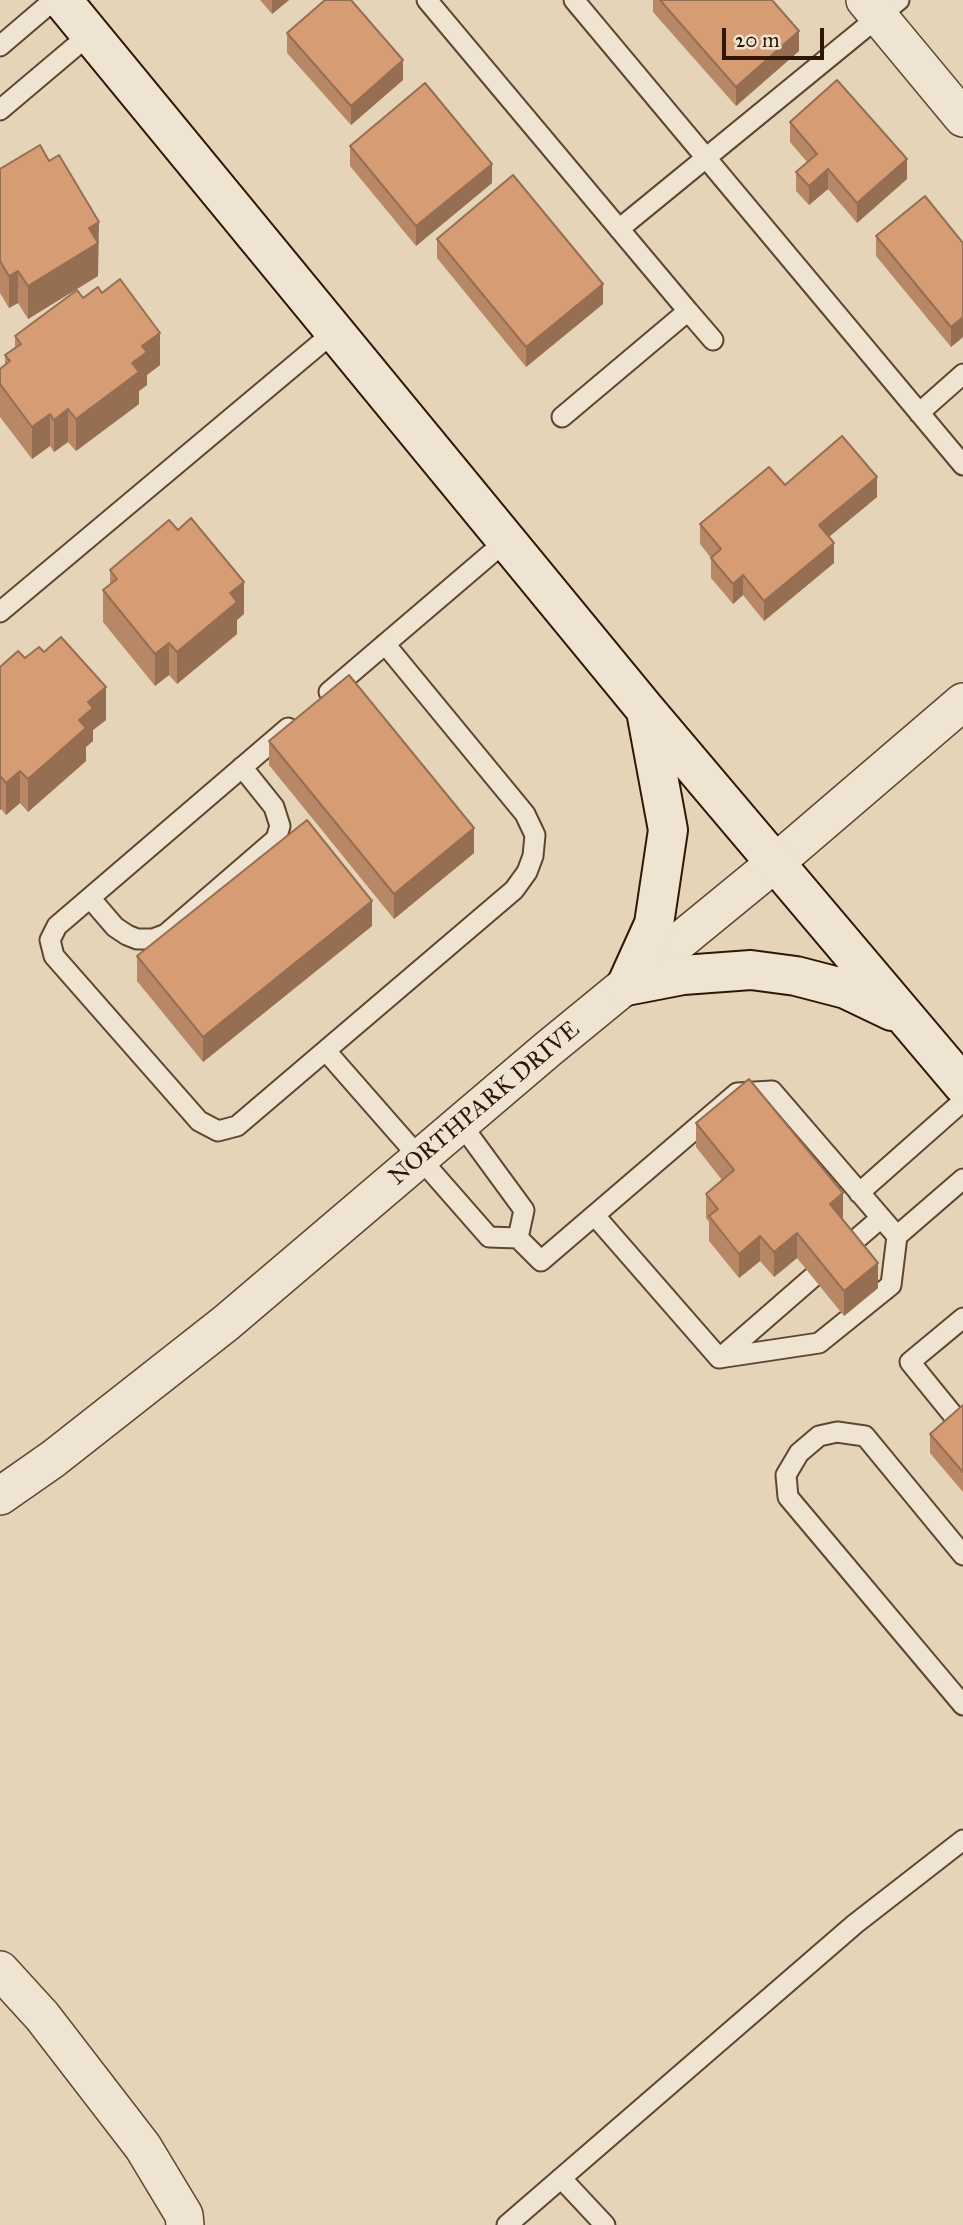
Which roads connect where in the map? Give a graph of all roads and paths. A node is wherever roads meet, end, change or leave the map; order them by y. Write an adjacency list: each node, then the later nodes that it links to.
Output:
1 (54, 0): 7 (lane)
2 (62, 0): 6 (main road)
3 (427, 0): 11 (lane)
4 (574, 0): 10 (lane)
5 (881, 6): 9 (street); 10 (lane)
6 (90, 34): 8 (lane); 13 (main road)
7 (0, 46)
8 (0, 110)
9 (963, 118)
10 (706, 159): 11 (lane); 16 (lane)
11 (620, 229): 12 (lane)
12 (688, 311): 14 (lane); 17 (lane)
13 (334, 332): 19 (main road); 20 (lane)
14 (713, 340)
15 (963, 374): 16 (lane)
16 (919, 413): 18 (lane)
17 (562, 417)
18 (963, 465)
19 (506, 540): 21 (lane); 23 (main road)
20 (0, 612)
21 (385, 644): 24 (lane); 29 (lane)
22 (963, 702): 25 (street, NORTHPARK DRIVE)
23 (645, 709): 25 (main road); 27 (main road)
24 (242, 767): 26 (lane); 26 (lane)
25 (775, 863): 27 (street, NORTHPARK DRIVE); 28 (main road)
26 (90, 898): 29 (lane)
27 (625, 986): 28 (main road); 32 (street, NORTHPARK DRIVE)
28 (908, 1021): 30 (main road)
29 (326, 1051): 33 (lane)
30 (963, 1085)
31 (963, 1101): 35 (lane)
32 (461, 1124): 33 (street, NORTHPARK DRIVE); 39 (lane)
33 (421, 1159): 39 (lane); 45 (street, NORTHPARK DRIVE)
34 (963, 1179): 38 (lane)
35 (859, 1193): 36 (lane); 37 (lane)
36 (596, 1217): 39 (lane); 43 (lane)
37 (880, 1218): 38 (lane); 40 (lane)
38 (897, 1236): 43 (lane)
39 (518, 1238)
40 (846, 1248)
41 (813, 1277): 43 (lane)
42 (963, 1318): 44 (lane)
43 (719, 1358)
44 (962, 1426)
45 (0, 1496)
46 (963, 1555): 47 (lane)
47 (963, 1705)
48 (963, 1840): 50 (lane)
49 (0, 1970): 51 (street)
50 (562, 2178): 52 (lane); 53 (lane)
51 (185, 2225)
52 (507, 2225)
53 (605, 2225)

